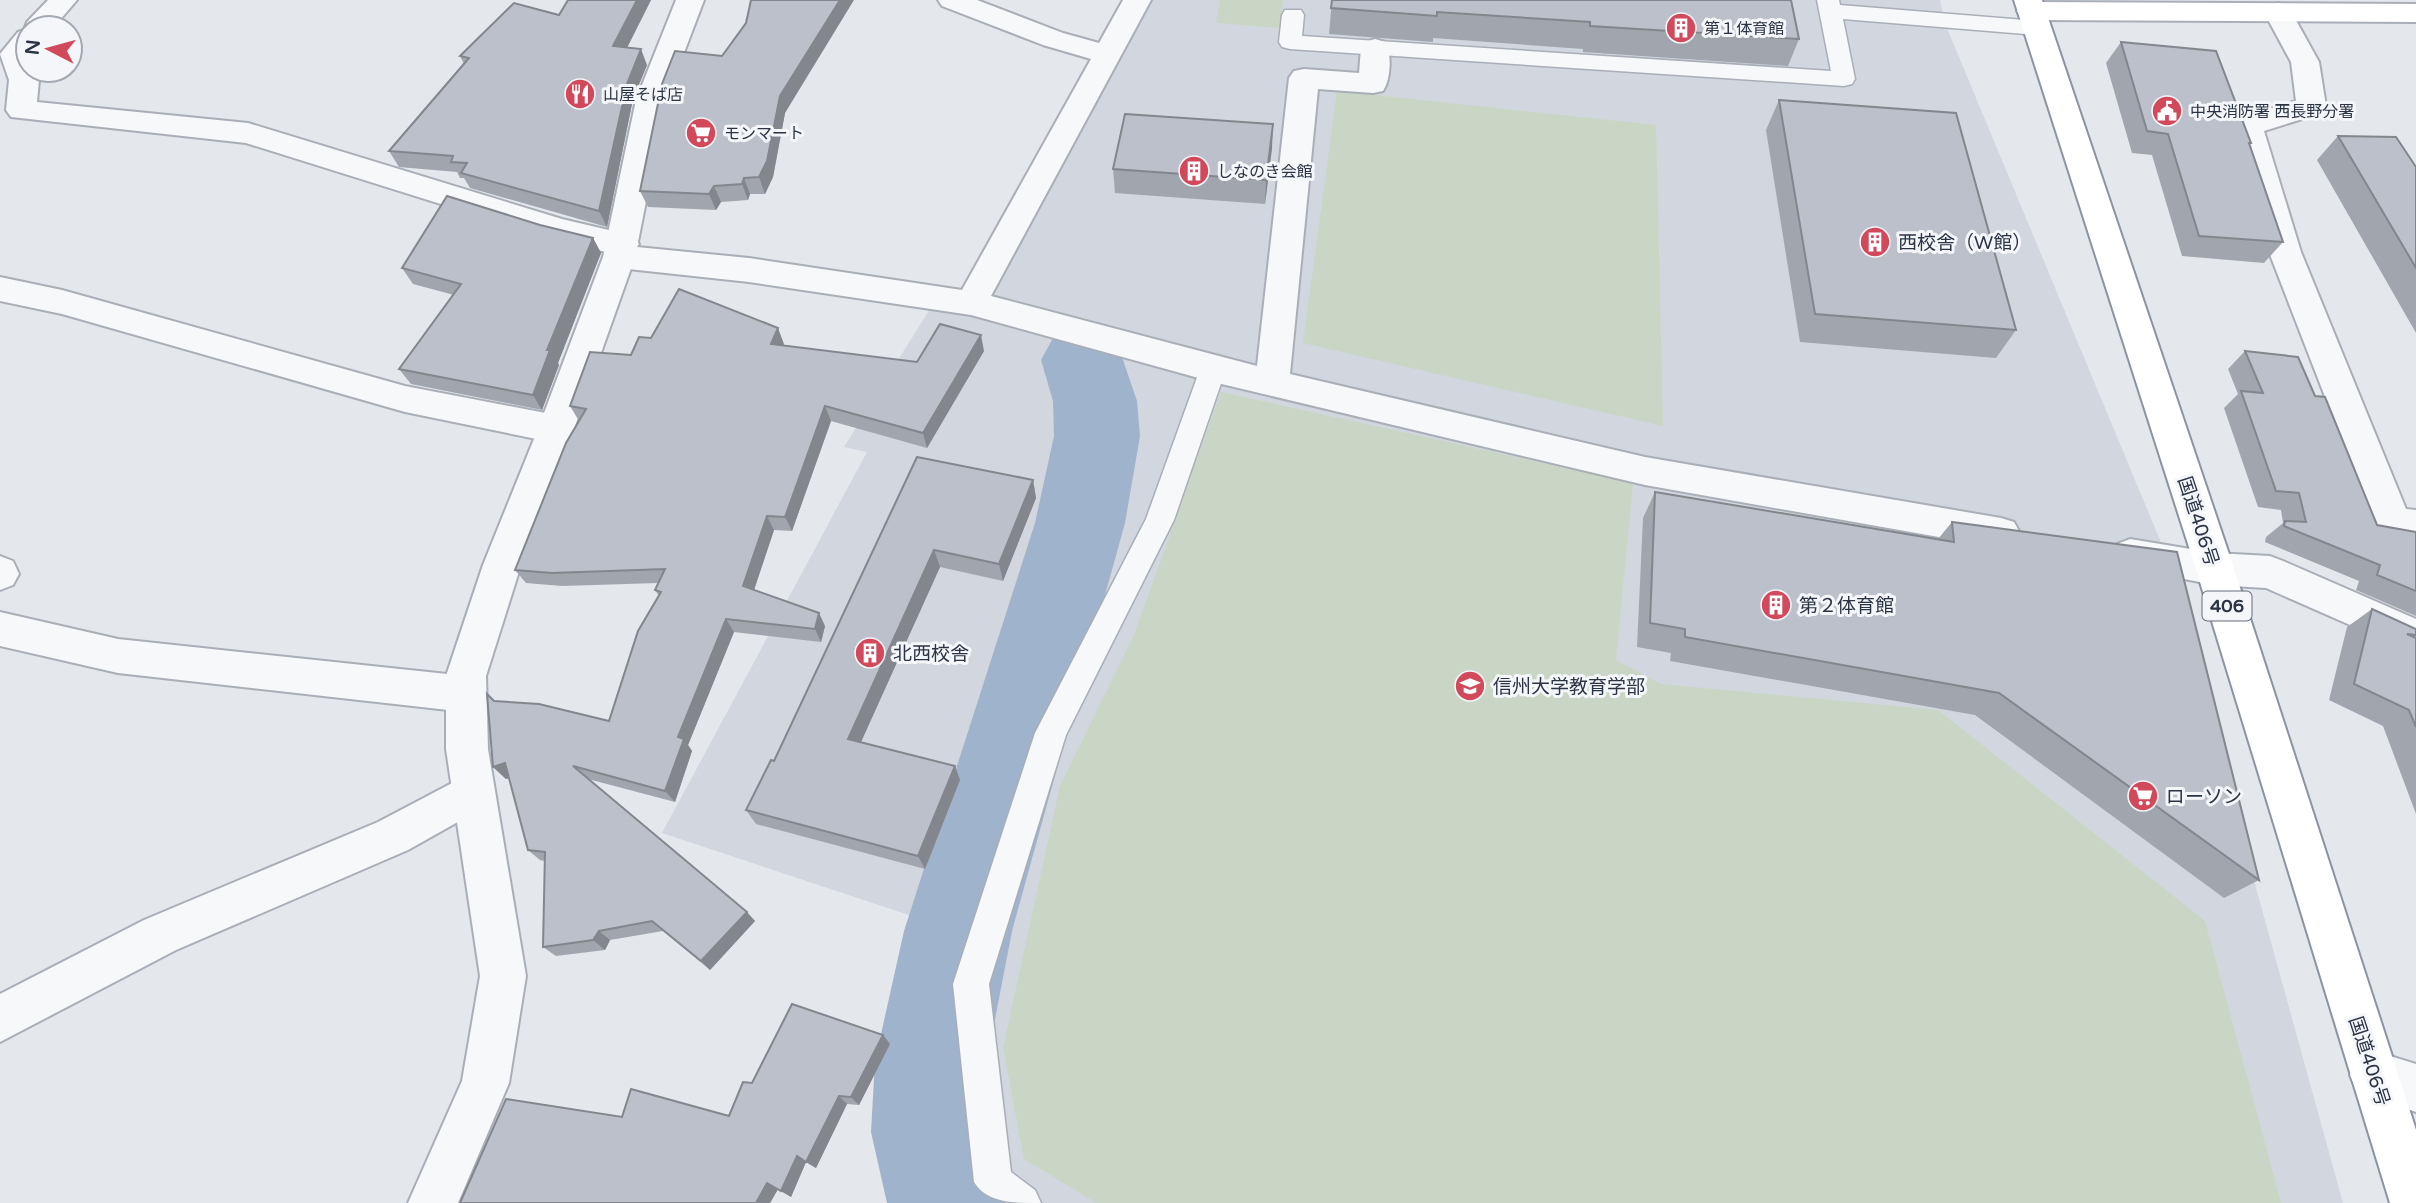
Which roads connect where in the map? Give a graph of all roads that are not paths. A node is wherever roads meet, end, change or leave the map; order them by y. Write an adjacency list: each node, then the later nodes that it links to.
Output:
1 (63, 0): 10 (street)
2 (690, 0): 16 (street)
3 (952, 0): 13 (street)
4 (1137, 0): 13 (street)
5 (1829, 6): 8 (lane); 12 (lane)
6 (2361, 6): 7 (main road); 9 (main road)
7 (2278, 12): 8 (main road); 22 (street)
8 (2032, 13): 25 (main road, 国道406号 / 406)
9 (2416, 13)
10 (50, 14)
11 (1293, 15): 12 (lane)
12 (1376, 48): 20 (street)
13 (1107, 54): 18 (street)
14 (23, 84): 15 (street)
15 (11, 120): 16 (street)
16 (621, 250): 18 (street); 21 (street)
17 (0, 289): 21 (street)
18 (971, 303): 19 (street)
19 (1213, 369): 20 (street); 33 (lane)
20 (1272, 383): 23 (street)
21 (556, 429): 28 (street)
22 (2416, 524)
23 (2039, 539)
24 (2093, 548): 25 (street)
25 (2215, 569): 27 (street); 31 (main road, 国道406号 / 406)
26 (0, 629): 28 (street)
27 (2416, 637)
28 (466, 694): 29 (street)
29 (473, 791): 30 (street); 32 (street)
30 (0, 1019)
31 (2395, 1082): 34 (main road, 国道406号 / 406)
32 (433, 1203)
33 (1022, 1203)
34 (2415, 1203)

